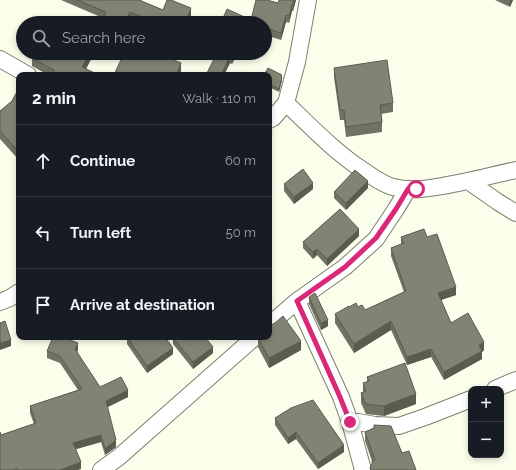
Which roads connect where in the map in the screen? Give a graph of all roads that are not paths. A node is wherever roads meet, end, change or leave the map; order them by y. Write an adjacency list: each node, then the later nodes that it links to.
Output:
1 (308, 0): 4 (street)
2 (0, 59): 3 (street)
3 (23, 72)
4 (286, 104): 5 (street); 8 (street)
5 (272, 118)
6 (516, 170): 7 (street)
7 (468, 181): 8 (street); 9 (street)
8 (408, 189): 11 (street)
9 (516, 213)
10 (16, 294): 12 (street)
11 (297, 301): 13 (street); 18 (street)
12 (0, 302)
13 (272, 322)
14 (252, 340): 19 (street)
15 (516, 380): 16 (street)
16 (502, 386)
17 (468, 400): 18 (street)
18 (350, 422): 20 (street)
19 (101, 470)
20 (363, 470)

